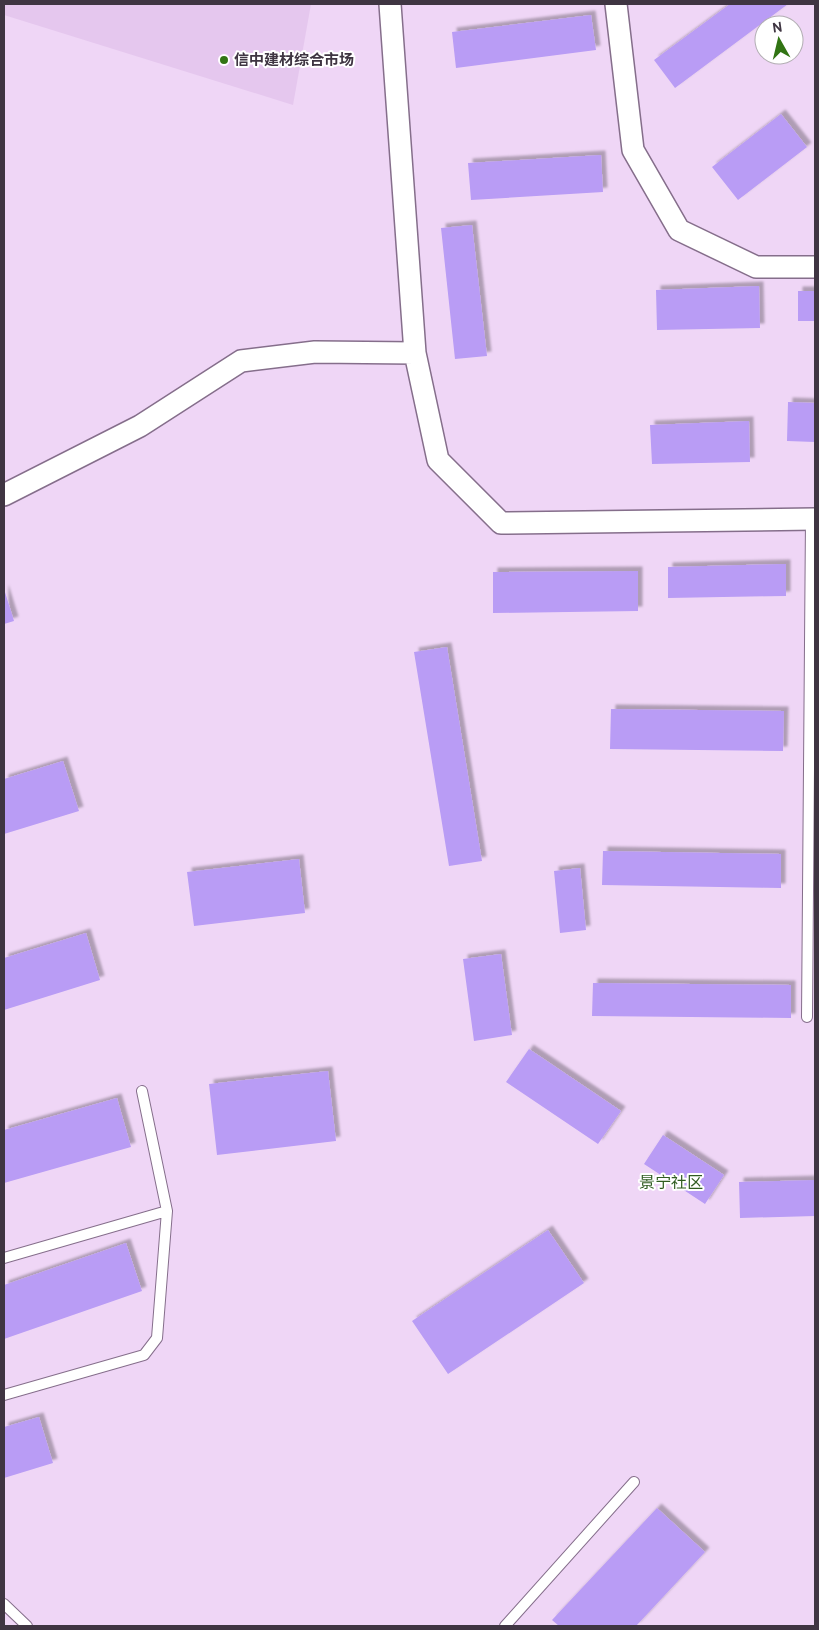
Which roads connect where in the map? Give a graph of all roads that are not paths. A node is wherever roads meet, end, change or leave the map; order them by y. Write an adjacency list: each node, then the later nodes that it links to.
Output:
1 (390, 4): 4 (street)
2 (616, 4): 3 (street)
3 (815, 267)
4 (414, 353): 5 (street); 6 (street)
5 (4, 495)
6 (813, 519): 7 (lane)
7 (807, 1017)
8 (142, 1091): 9 (lane)
9 (167, 1211): 10 (lane); 11 (lane)
10 (4, 1258)
11 (4, 1396)
12 (634, 1482): 15 (lane)
13 (4, 1604): 14 (lane)
14 (27, 1626)
15 (505, 1626)

